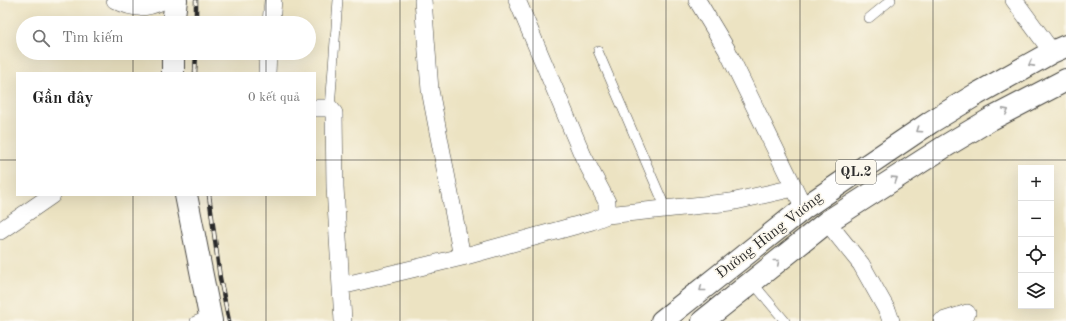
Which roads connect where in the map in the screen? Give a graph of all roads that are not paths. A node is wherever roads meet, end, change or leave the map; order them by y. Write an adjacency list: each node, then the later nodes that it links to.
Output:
1 (115, 0): 2 (street)
2 (165, 0)
3 (176, 0): 11 (main road)
4 (273, 0): 12 (street)
5 (338, 0): 21 (lane)
6 (423, 0): 30 (street)
7 (517, 0): 27 (street)
8 (697, 0): 22 (street)
9 (891, 0): 13 (lane)
10 (1014, 0): 14 (street)
11 (174, 16)
12 (272, 16)
13 (869, 18)
14 (1059, 49): 25 (main road, Đường Hùng Vương / QL.2, one-way to 25)
15 (598, 51): 26 (lane)
16 (173, 60): 18 (main road)
17 (268, 60): 19 (street)
18 (173, 72)
19 (267, 72)
20 (1066, 80): 28 (main road, Đường Hùng Vương / QL.2, one-way to 20)
21 (322, 108): 32 (street)
22 (794, 188): 25 (street); 26 (street)
23 (51, 196): 29 (street)
24 (186, 196): 34 (main road)
25 (804, 208): 36 (main road, Đường Hùng Vương / QL.2, one-way to 36)
26 (666, 209): 27 (street)
27 (607, 214): 30 (street)
28 (827, 222): 31 (main road, Đường Hùng Vương / QL.2, one-way to 28); 39 (street)
29 (0, 231)
30 (462, 257): 32 (street)
31 (752, 282): 37 (main road, Đường Hùng Vương / QL.2); 38 (lane)
32 (341, 286): 35 (street)
33 (967, 313): 40 (street)
34 (205, 319)
35 (343, 321)
36 (662, 321)
37 (703, 321)
38 (785, 321)
39 (891, 321)
40 (942, 321)

